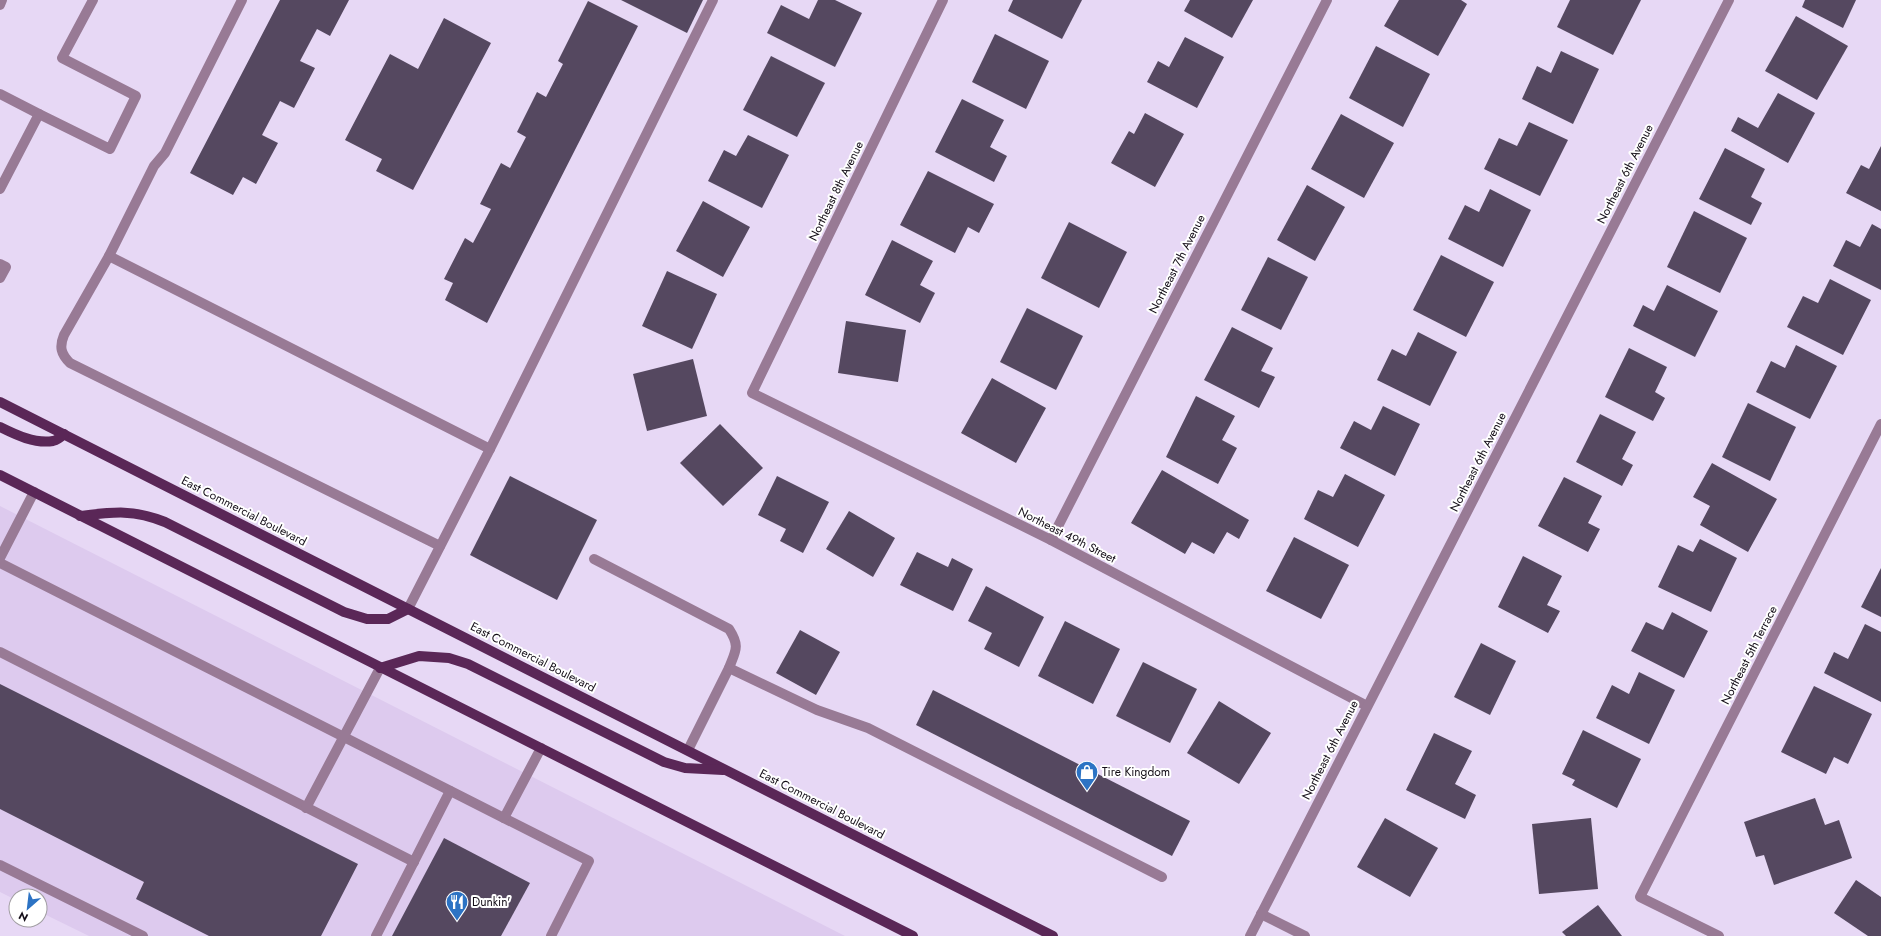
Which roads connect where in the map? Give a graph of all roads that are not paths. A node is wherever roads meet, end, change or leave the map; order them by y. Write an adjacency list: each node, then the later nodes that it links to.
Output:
1 (2, 0): 8 (street)
2 (93, 0): 10 (street)
3 (242, 0): 12 (street)
4 (713, 0): 20 (street)
5 (943, 0): 15 (street, Northeast 8th Avenue)
6 (1327, 0): 24 (street, Northeast 7th Avenue)
7 (1729, 0): 33 (street, Northeast 6th Avenue)
8 (0, 5)
9 (0, 94): 10 (street)
10 (39, 114): 11 (street)
11 (0, 189)
12 (109, 256): 20 (street); 25 (street)
13 (0, 264): 14 (street)
14 (0, 278)
15 (752, 394): 24 (street, Northeast 49th Street)
16 (0, 402): 19 (main road, East Commercial Boulevard)
17 (1881, 424): 52 (street, Northeast 5th Terrace)
18 (0, 427): 19 (main road)
19 (64, 434): 29 (main road, East Commercial Boulevard)
20 (490, 449): 25 (street)
21 (0, 475): 22 (main road)
22 (34, 492): 23 (main road); 26 (street)
23 (80, 516): 29 (main road); 31 (main road)
24 (1051, 540): 33 (street, Northeast 49th Street)
25 (440, 546): 29 (street)
26 (0, 558)
27 (594, 558): 32 (street)
28 (0, 564): 34 (street)
29 (408, 609): 36 (main road, East Commercial Boulevard)
30 (0, 652): 39 (street)
31 (380, 668): 34 (street); 35 (main road); 37 (main road)
32 (729, 668): 36 (street); 43 (street)
33 (1367, 706): 44 (street, Northeast 6th Avenue)
34 (344, 738): 38 (street); 39 (street)
35 (541, 748): 40 (street); 48 (main road)
36 (688, 750): 37 (main road, East Commercial Boulevard)
37 (727, 771): 49 (main road, East Commercial Boulevard)
38 (450, 791): 40 (street); 41 (street)
39 (306, 808): 41 (street)
40 (504, 818): 47 (street)
41 (414, 862): 46 (street)
42 (0, 866): 45 (street)
43 (1162, 877)
44 (1261, 914): 50 (street, Northeast 6th Avenue); 51 (street)
45 (143, 936)
46 (376, 936)
47 (551, 936)
48 (912, 936)
49 (1054, 936)
50 (1250, 936)
51 (1304, 936)
52 (1719, 936)

